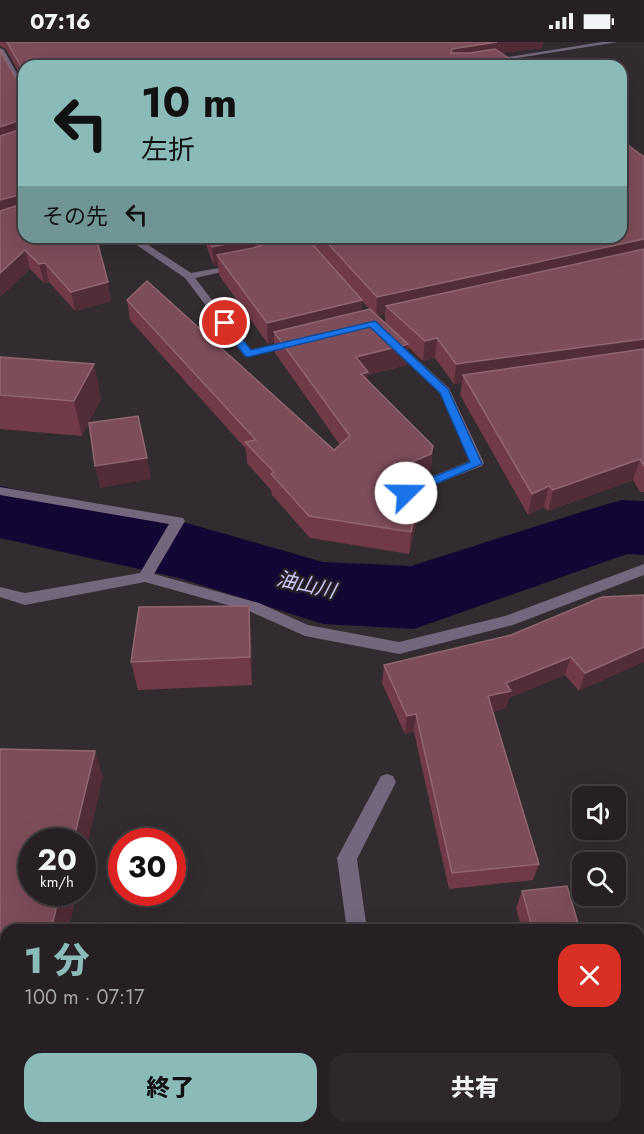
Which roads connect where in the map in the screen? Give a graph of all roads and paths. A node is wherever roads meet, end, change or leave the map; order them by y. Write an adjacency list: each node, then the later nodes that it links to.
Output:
1 (615, 42): 3 (street)
2 (3, 49): 4 (street)
3 (507, 60)
4 (18, 80)
5 (139, 243): 9 (street)
6 (303, 245): 7 (street)
7 (281, 251)
8 (250, 263): 9 (street)
9 (189, 276): 11 (street)
10 (388, 338): 13 (street)
11 (304, 340)
12 (0, 490): 15 (street)
13 (406, 493)
14 (644, 569): 15 (street)
15 (144, 577): 16 (street)
16 (0, 592)
17 (387, 782): 18 (street)
18 (356, 924)

